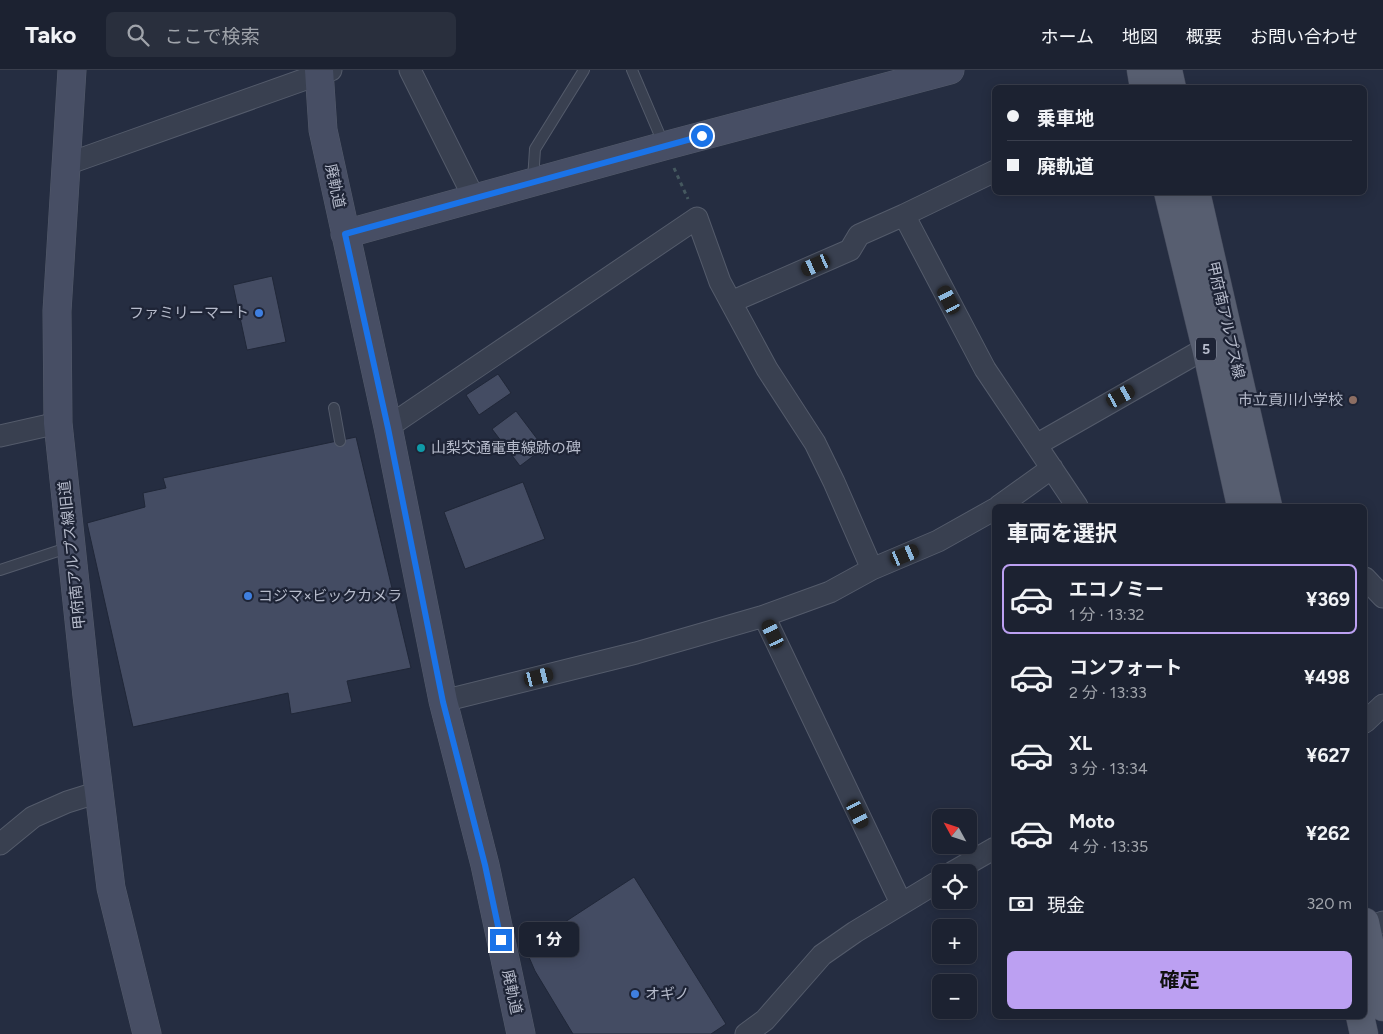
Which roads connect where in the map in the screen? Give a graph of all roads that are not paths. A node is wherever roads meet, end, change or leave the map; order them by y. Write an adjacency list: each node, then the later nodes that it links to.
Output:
1 (72, 70): 12 (street, 甲府南アルプス線旧道)
2 (410, 70): 17 (street)
3 (584, 70): 14 (lane)
4 (632, 70): 11 (lane)
5 (950, 70): 11 (street)
6 (1141, 70): 9 (main road)
7 (1168, 70): 10 (main road)
8 (324, 72): 12 (street); 19 (street, 廃軌道)
9 (1144, 85)
10 (1171, 85)
11 (664, 146): 14 (street)
12 (67, 164): 23 (street, 甲府南アルプス線旧道)
13 (992, 172): 18 (street)
14 (532, 184): 17 (street)
15 (1169, 195): 21 (main road, 甲府南アルプス線 / 5)
16 (1197, 195): 32 (main road, 甲府南アルプス線 / 5)
17 (475, 200): 19 (street)
18 (904, 215): 20 (street); 27 (street)
19 (345, 234): 24 (street, 廃軌道)
20 (732, 302): 24 (street); 35 (street)
21 (1206, 348): 27 (street); 31 (main road, 甲府南アルプス線 / 5)
22 (334, 408): 26 (lane)
23 (58, 422): 25 (street); 34 (street, 甲府南アルプス線旧道)
24 (388, 428): 40 (street, 廃軌道)
25 (0, 436)
26 (340, 441)
27 (1036, 444): 28 (street)
28 (1052, 468): 29 (street); 30 (street)
29 (1002, 504)
30 (1076, 504)
31 (1241, 504)
32 (1268, 504)
33 (992, 511): 35 (street)
34 (72, 546): 36 (lane); 43 (street, 甲府南アルプス線旧道)
35 (872, 569): 39 (street)
36 (0, 570)
37 (1367, 580): 38 (street)
38 (1383, 597)
39 (764, 616): 40 (street); 48 (street)
40 (443, 702): 53 (street, 廃軌道)
41 (1383, 705): 42 (street)
42 (1367, 720)
43 (99, 792): 44 (street); 52 (street, 甲府南アルプス線旧道)
44 (0, 844)
45 (992, 850): 46 (street)
46 (967, 864)
47 (932, 885): 48 (street)
48 (901, 904): 54 (street)
49 (1372, 924): 50 (main road)
50 (1383, 1007)
51 (1361, 1019): 55 (main road)
52 (147, 1034)
53 (521, 1034)
54 (746, 1034)
55 (1364, 1034)

